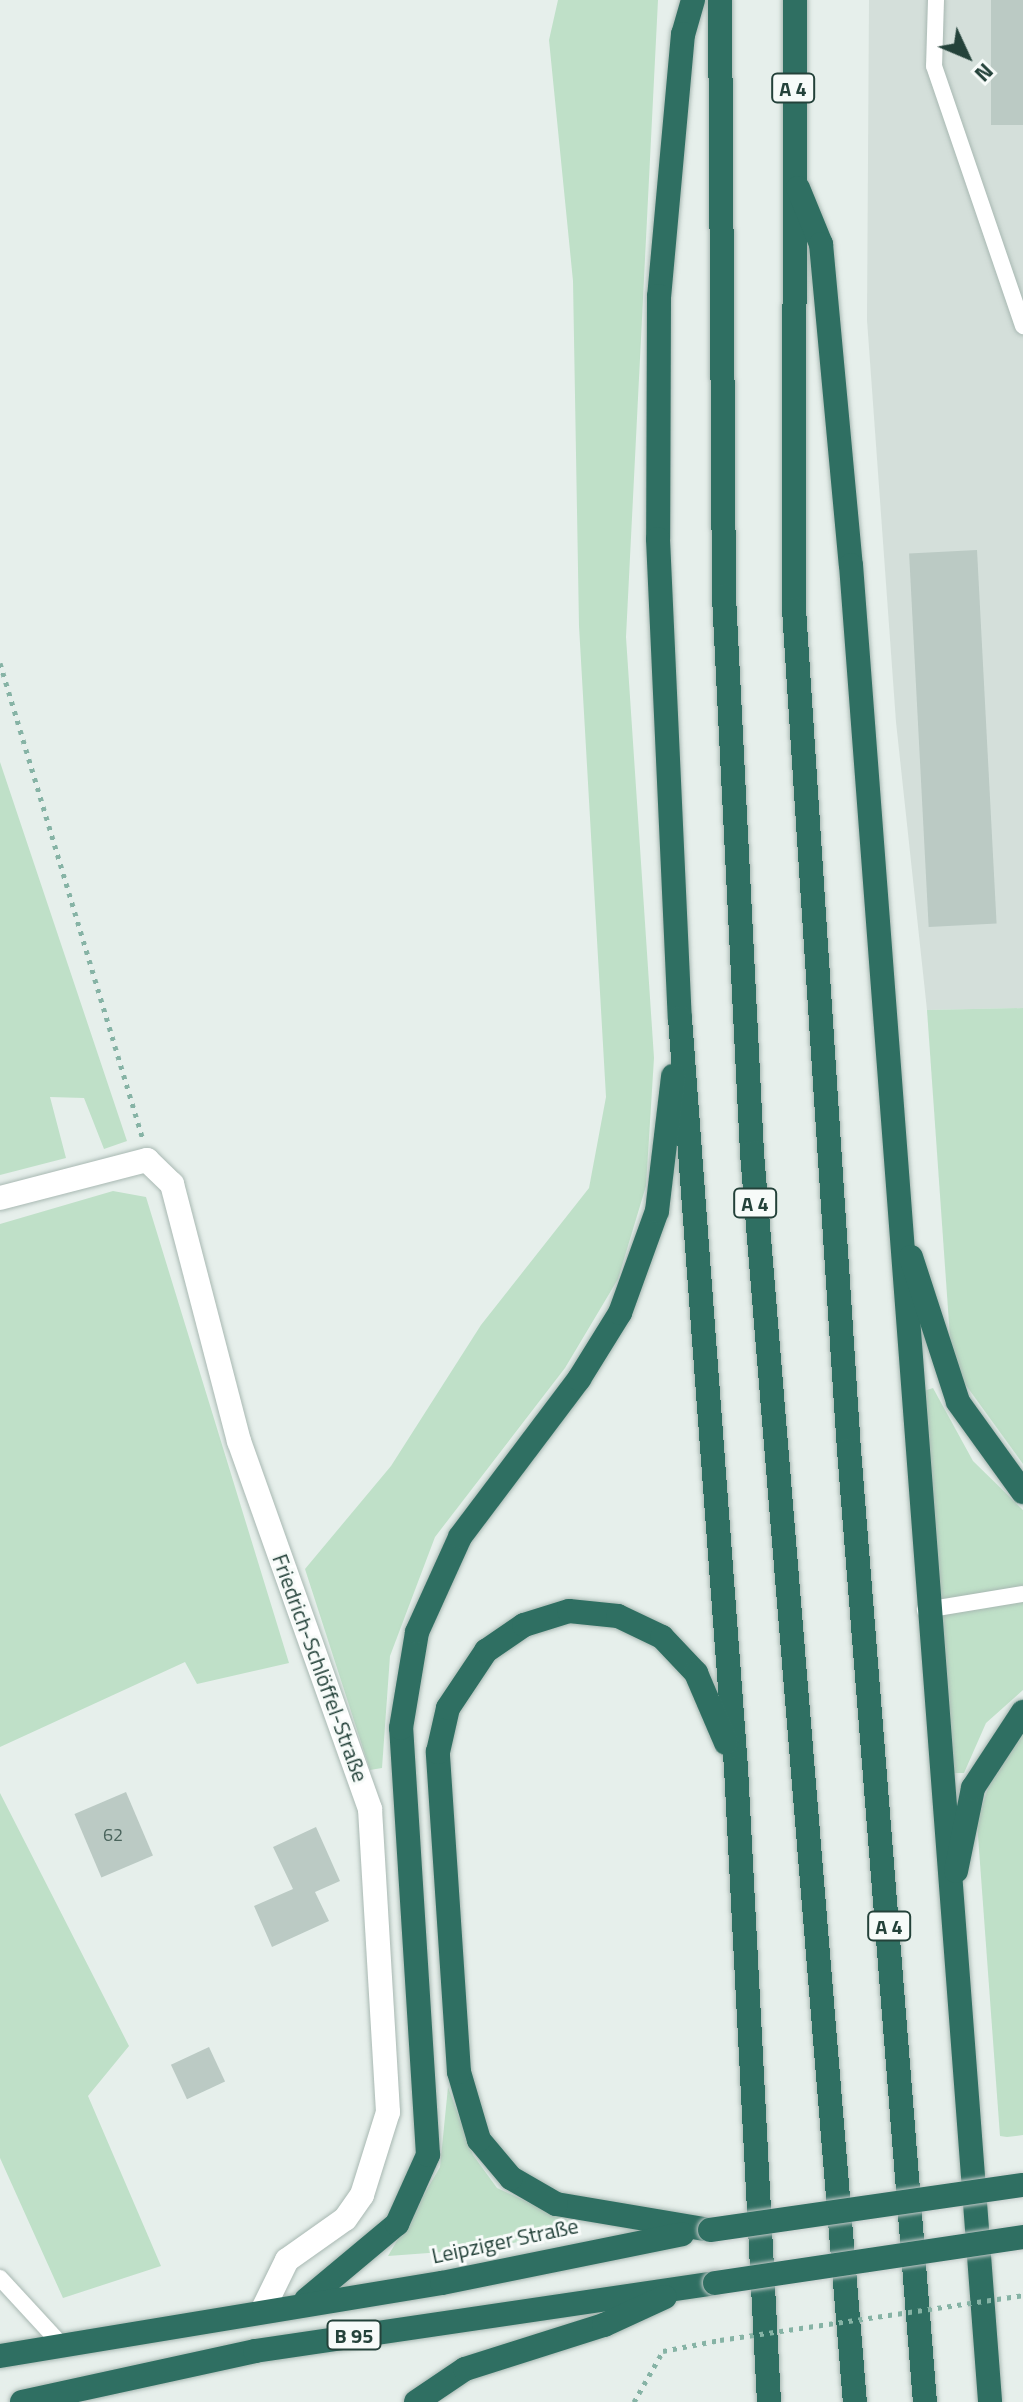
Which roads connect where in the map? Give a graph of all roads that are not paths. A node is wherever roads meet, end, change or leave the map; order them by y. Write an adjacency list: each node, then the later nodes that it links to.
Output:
1 (693, 0): 7 (highway)
2 (720, 0): 28 (highway, A 4)
3 (795, 0): 5 (highway, A 4)
4 (936, 0): 6 (lane)
5 (792, 175): 8 (highway); 29 (highway, A 4)
6 (1023, 326)
7 (680, 1018): 14 (highway); 21 (highway)
8 (896, 1197): 10 (highway); 12 (highway)
9 (0, 1198): 22 (street, Friedrich-Schlöffel-Straße)
10 (1023, 1492)
11 (1023, 1594): 12 (lane)
12 (925, 1610): 15 (highway)
13 (1023, 1712): 15 (highway)
14 (736, 1768): 17 (highway); 27 (highway)
15 (950, 1897): 30 (highway)
16 (1023, 2185): 17 (highway, Leipziger Straße / B 95, bridge)
17 (710, 2230): 21 (highway, Leipziger Straße / B 95)
18 (1023, 2237): 20 (highway, B 95, bridge)
19 (0, 2278): 23 (lane)
20 (689, 2286): 25 (highway, B 95); 26 (highway)
21 (306, 2300): 22 (highway, Leipziger Straße / B 95)
22 (264, 2307): 23 (highway, Leipziger Straße / B 95)
23 (60, 2343): 24 (highway, Leipziger Straße / B 95)
24 (0, 2356)
25 (22, 2402)
26 (416, 2402)
27 (769, 2402)
28 (855, 2402)
29 (925, 2402)
30 (990, 2402)

